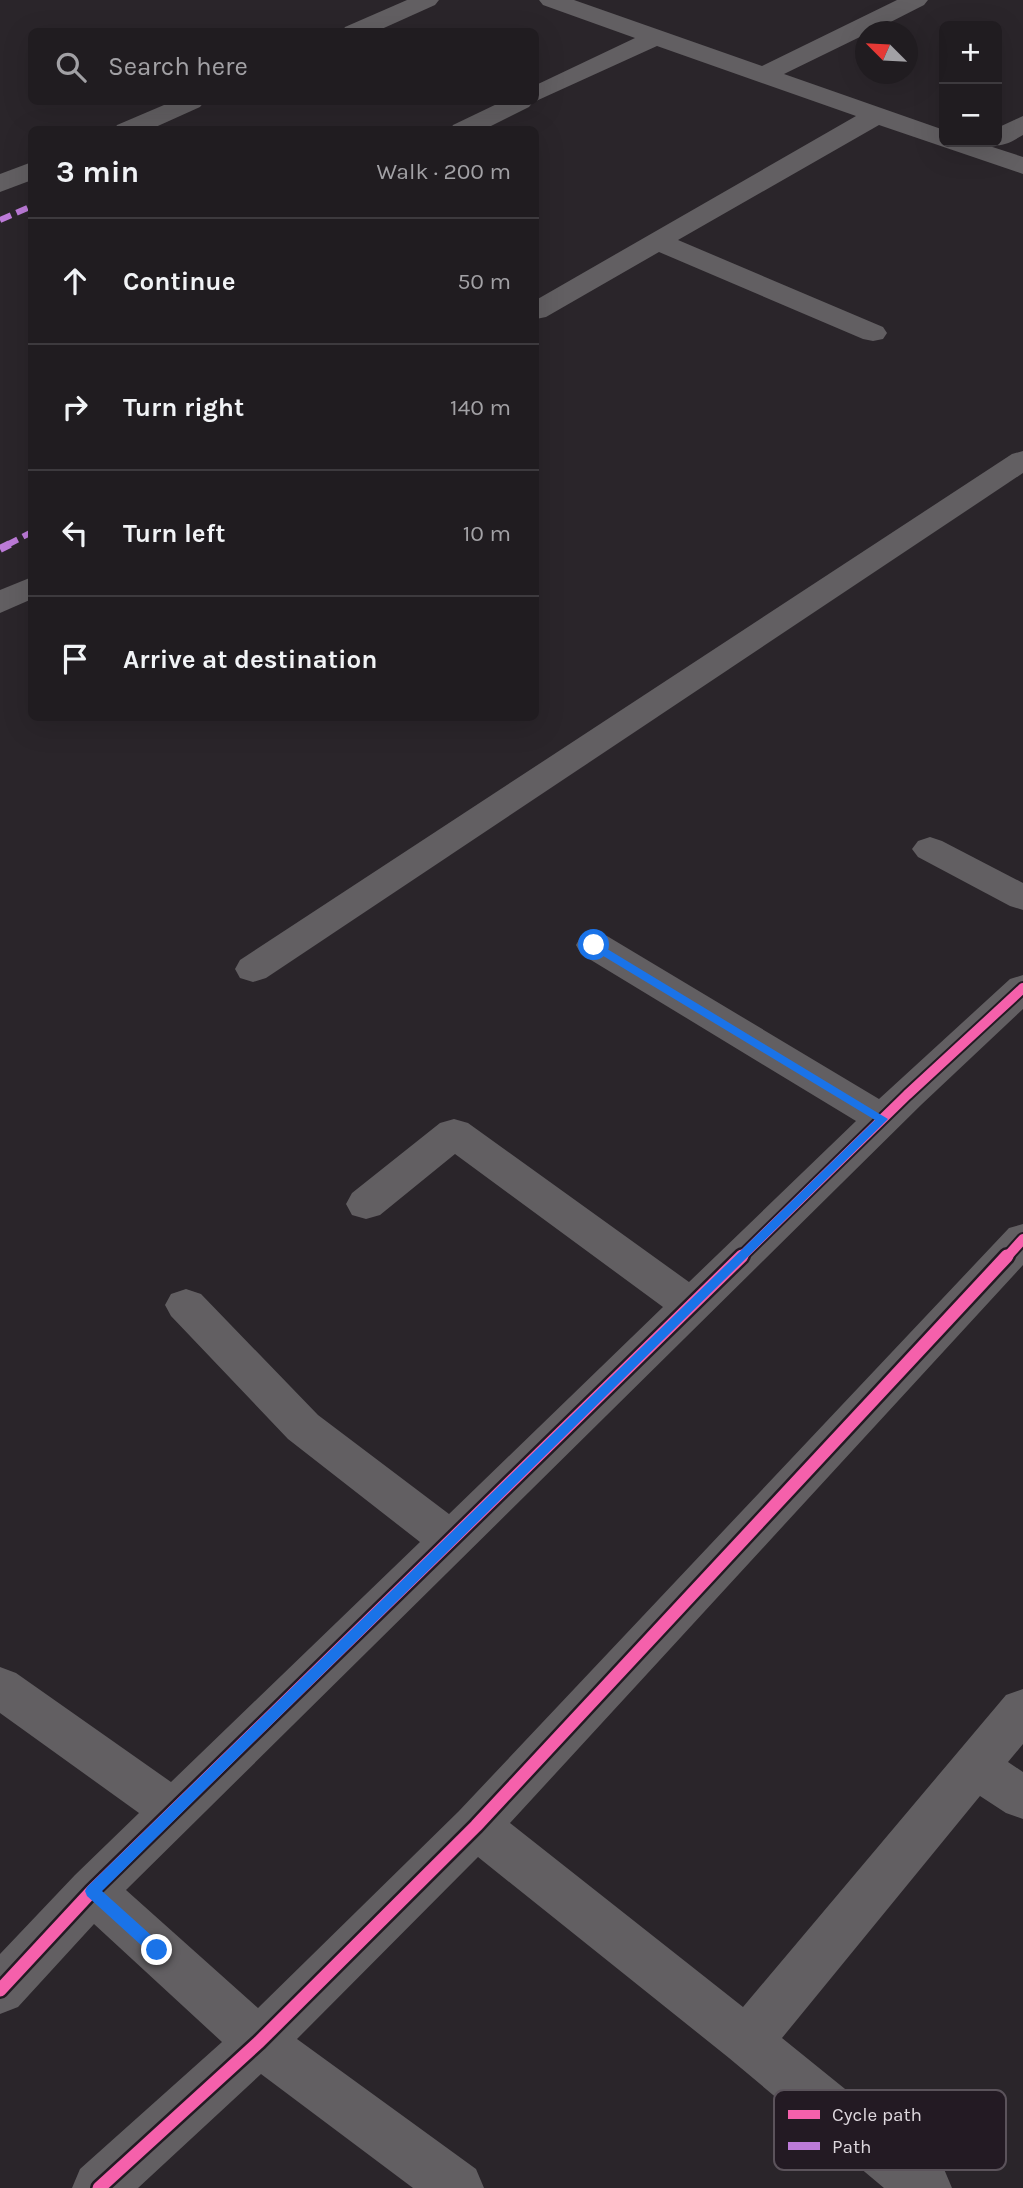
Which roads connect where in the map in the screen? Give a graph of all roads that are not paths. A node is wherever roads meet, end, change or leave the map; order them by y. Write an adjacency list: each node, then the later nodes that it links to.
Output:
1 (427, 0): 4 (street)
2 (916, 0): 6 (street)
3 (570, 2): 5 (street)
4 (363, 28)
5 (656, 37): 6 (street); 7 (street)
6 (763, 75): 10 (street)
7 (539, 93)
8 (184, 105): 12 (street)
9 (514, 105): 13 (street)
10 (877, 115): 15 (street); 20 (street)
11 (1023, 124): 14 (street)
12 (135, 126)
13 (470, 126)
14 (1002, 136)
15 (939, 137)
16 (994, 147): 17 (street)
17 (1023, 166)
18 (28, 172): 19 (street)
19 (0, 184)
20 (659, 242): 21 (street); 22 (street)
21 (539, 309)
22 (873, 333)
23 (1023, 460): 30 (street)
24 (28, 588): 25 (street)
25 (1, 602): 26 (street)
26 (28, 614)
27 (930, 849): 28 (street)
28 (1023, 898)
29 (594, 945): 32 (street)
30 (253, 969)
31 (1023, 988): 32 (street)
32 (883, 1119): 36 (street)
33 (366, 1204): 36 (street)
34 (1023, 1239): 43 (street)
35 (186, 1305): 37 (street)
36 (692, 1306): 37 (street)
37 (452, 1541): 42 (street)
38 (0, 1687): 42 (street)
39 (1023, 1709): 40 (street)
40 (975, 1767): 41 (street); 46 (street)
41 (1023, 1798)
42 (174, 1811): 44 (street)
43 (476, 1826): 46 (street); 47 (street)
44 (92, 1891): 45 (street); 47 (street)
45 (0, 1990)
46 (747, 2040): 48 (street)
47 (259, 2042): 50 (street); 51 (street)
48 (807, 2090)
49 (903, 2170): 52 (street)
50 (99, 2188)
51 (457, 2188)
52 (925, 2188)

